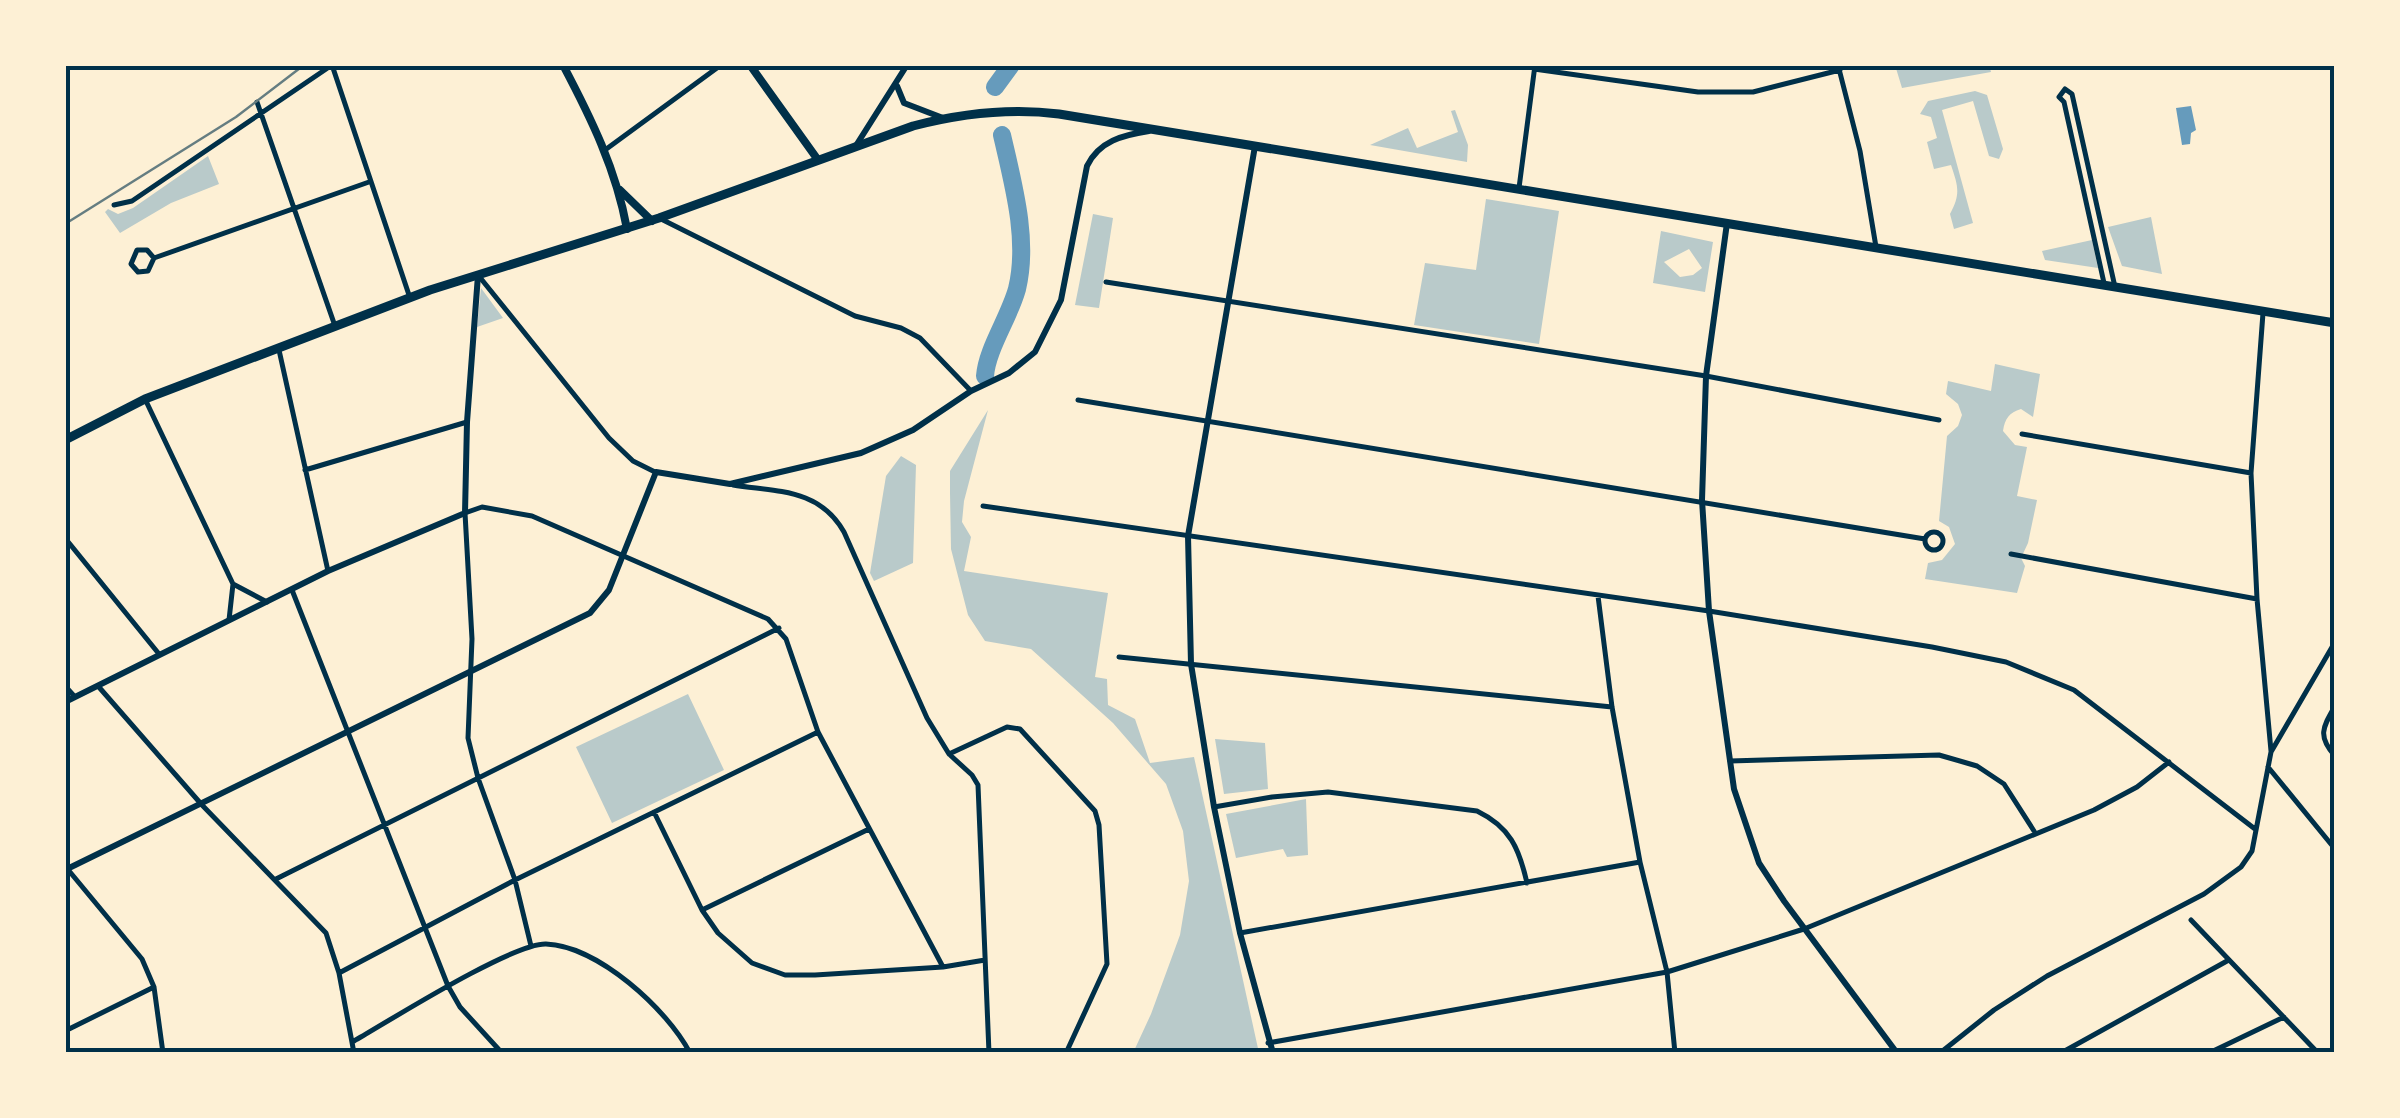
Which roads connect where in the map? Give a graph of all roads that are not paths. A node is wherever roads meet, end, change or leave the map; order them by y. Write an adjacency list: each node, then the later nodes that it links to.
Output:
1 (332, 65): 10 (street); 18 (street)
2 (563, 65): 16 (main road)
3 (721, 65): 16 (street)
4 (750, 65): 17 (main road)
5 (907, 65): 8 (street)
6 (1535, 67): 7 (street); 19 (street)
7 (1839, 68): 28 (street)
8 (898, 80): 11 (street); 13 (street)
9 (257, 102): 10 (street)
10 (262, 116): 21 (street); 24 (street)
11 (944, 118): 12 (highway); 13 (highway)
12 (1152, 131): 15 (highway); 40 (street)
13 (856, 145): 17 (highway)
14 (2079, 145): 14 (street); 22 (street); 23 (street)
15 (1254, 146): 19 (highway); 34 (street)
16 (605, 150): 20 (main road)
17 (818, 160): 25 (highway)
18 (370, 182): 24 (street); 33 (street)
19 (1519, 188): 26 (highway)
20 (620, 190): 25 (main road); 27 (main road)
21 (114, 205)
22 (2097, 206): 23 (street); 32 (street)
23 (2089, 207): 32 (street)
24 (294, 209): 29 (street); 37 (street)
25 (655, 219): 27 (highway); 40 (street)
26 (1727, 222): 28 (highway); 39 (street)
27 (627, 228): 30 (highway)
28 (1876, 247): 32 (highway)
29 (154, 258): 29 (street)
30 (478, 275): 33 (highway); 45 (street); 49 (street)
31 (1106, 282): 34 (street)
32 (2110, 286): 35 (highway)
33 (410, 298): 37 (highway)
34 (1229, 302): 39 (street); 44 (street)
35 (2263, 310): 36 (highway); 50 (street)
36 (2335, 323)
37 (335, 326): 38 (highway)
38 (278, 347): 41 (highway); 48 (street)
39 (1706, 376): 43 (street); 52 (street)
40 (972, 391): 51 (street)
41 (144, 399): 47 (highway); 61 (street)
42 (1078, 400): 44 (street)
43 (1938, 420)
44 (1207, 421): 52 (street); 55 (street)
45 (467, 422): 48 (street); 54 (street)
46 (2022, 434): 50 (street)
47 (65, 440)
48 (305, 470): 60 (street)
49 (656, 472): 51 (street); 59 (street)
50 (2251, 473): 64 (street)
51 (730, 484): 84 (street)
52 (1702, 500): 57 (street); 66 (street)
53 (982, 506): 55 (street)
54 (466, 513): 59 (street); 60 (street); 73 (street)
55 (1188, 536): 63 (street); 72 (street)
56 (65, 538): 70 (street)
57 (1925, 539)
58 (2011, 554): 64 (street)
59 (624, 556): 68 (street); 73 (street)
60 (328, 571): 62 (street)
61 (232, 584): 65 (street); 67 (street)
62 (292, 590): 65 (street); 81 (street)
63 (1598, 596): 66 (street); 79 (street)
64 (2257, 599): 83 (street)
65 (267, 602): 67 (street)
66 (1709, 612): 86 (street); 87 (street)
67 (228, 620): 70 (street)
68 (779, 628): 82 (street); 89 (street)
69 (2335, 642): 83 (street)
70 (159, 654): 75 (street)
71 (1119, 657): 72 (street)
72 (1191, 664): 79 (street); 91 (street)
73 (469, 673): 81 (street); 89 (street)
74 (65, 686): 76 (street)
75 (98, 686): 76 (street); 90 (street)
76 (74, 697): 77 (street)
77 (65, 702)
78 (2335, 706): 80 (street)
79 (1612, 707): 98 (street)
80 (2331, 720): 85 (street)
81 (347, 732): 90 (street); 93 (street)
82 (818, 732): 92 (street); 94 (street)
83 (2271, 752): 88 (street)
84 (949, 754): 109 (street); 125 (street)
85 (2335, 756)
86 (1730, 761): 96 (street); 106 (street)
87 (2169, 762): 95 (street); 96 (street)
88 (2268, 767): 95 (street); 97 (street)
89 (478, 778): 93 (street); 101 (street)
90 (202, 804): 99 (street); 100 (street)
91 (1214, 806): 102 (street); 107 (street)
92 (654, 812): 101 (street); 103 (street)
93 (384, 825): 100 (street); 105 (street)
94 (869, 828): 103 (street); 111 (street)
95 (2255, 829): 129 (street)
96 (2035, 832): 106 (street)
97 (2335, 849)
98 (1640, 862): 102 (street); 112 (street)
99 (66, 868): 115 (street)
100 (276, 878): 113 (street)
101 (515, 880): 105 (street); 108 (street)
102 (1527, 883): 107 (street)
103 (702, 910): 111 (street)
104 (2192, 920): 110 (street)
105 (424, 927): 113 (street); 114 (street)
106 (1804, 929): 112 (street); 128 (street)
107 (1240, 933): 119 (street)
108 (531, 946): 114 (street); 123 (street)
109 (985, 960): 111 (street); 124 (street)
110 (2227, 961): 116 (street); 130 (street)
111 (943, 966)
112 (1667, 972): 119 (street); 127 (street)
113 (340, 973): 118 (street)
114 (448, 986): 118 (street); 122 (street)
115 (154, 987): 117 (street); 120 (street)
116 (2284, 1017): 131 (street); 132 (street)
117 (65, 1032)
118 (354, 1041): 121 (street)
119 (1268, 1043): 126 (street)
120 (163, 1053)
121 (354, 1053)
122 (502, 1053)
123 (690, 1053)
124 (989, 1053)
125 (1066, 1053)
126 (1272, 1053)
127 (1676, 1053)
128 (1897, 1053)
129 (1940, 1053)
130 (2060, 1053)
131 (2208, 1053)
132 (2318, 1053)

